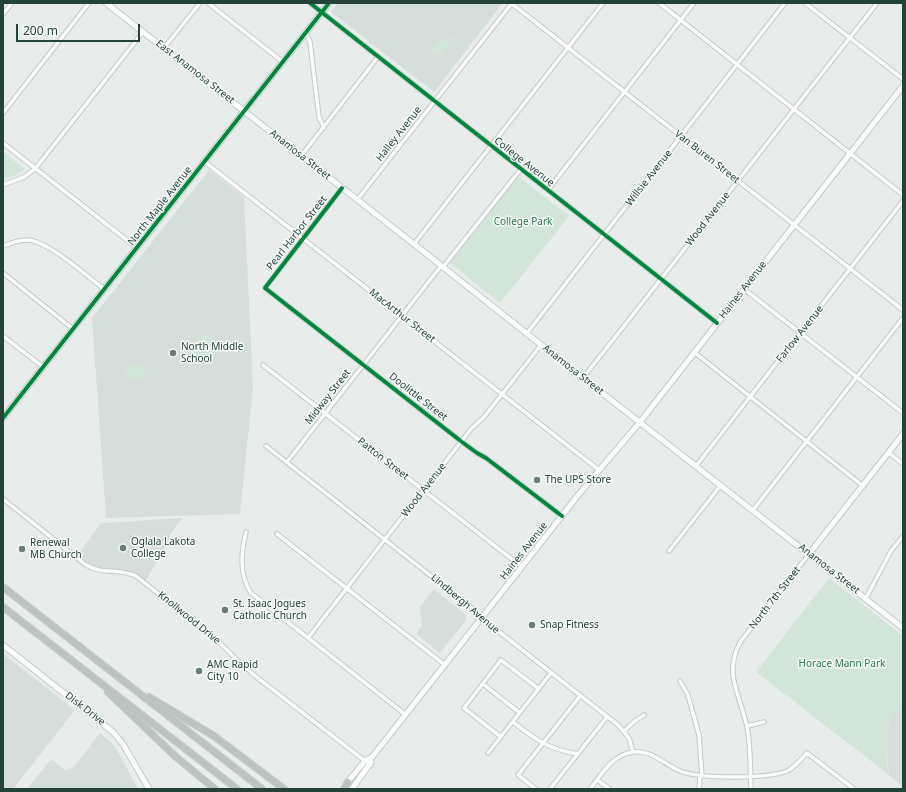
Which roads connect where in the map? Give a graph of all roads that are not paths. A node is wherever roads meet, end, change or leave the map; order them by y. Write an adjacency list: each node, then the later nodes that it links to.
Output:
1 (12, 3): 16 (street)
2 (89, 3): 32 (street)
3 (106, 3): 18 (main road, East Anamosa Street)
4 (200, 3): 21 (street)
5 (208, 3): 24 (street)
6 (310, 3): 15 (street, College Avenue)
7 (329, 3): 15 (main road, North Maple Avenue)
8 (512, 3): 22 (street, Van Buren Street); 29 (street, Halley Avenue)
9 (603, 3): 22 (street)
10 (659, 3): 17 (street)
11 (694, 3): 17 (street)
12 (785, 3): 25 (street, Willsie Avenue)
13 (805, 3): 20 (street)
14 (877, 3): 20 (street, Wood Avenue)
15 (322, 12): 19 (main road, North Maple Avenue); 23 (street, College Avenue)
16 (3, 14)
17 (681, 20): 25 (street); 28 (street)
18 (143, 32): 21 (main road, East Anamosa Street); 40 (street)
19 (306, 33): 24 (main road, North Maple Avenue); 33 (street)
20 (850, 38): 26 (street); 30 (street, Wood Avenue)
21 (164, 48): 31 (main road, East Anamosa Street)
22 (568, 48): 28 (street, Van Buren Street); 36 (street)
23 (378, 57): 29 (street, College Avenue); 33 (street)
24 (283, 62): 31 (main road, North Maple Avenue)
25 (737, 65): 30 (street); 34 (street, Willsie Avenue)
26 (903, 79)
27 (903, 86): 37 (main road, Haines Avenue)
28 (625, 92): 34 (street, Van Buren Street); 45 (street)
29 (435, 102): 36 (street, College Avenue); 47 (street, Halley Avenue)
30 (793, 109): 37 (street); 42 (street, Wood Avenue)
31 (245, 111): 38 (main road, Anamosa Street); 39 (main road, North Maple Avenue)
32 (3, 113)
33 (324, 128): 38 (street)
34 (681, 136): 42 (street, Van Buren Street); 50 (street, Willsie Avenue)
35 (3, 143): 40 (street)
36 (491, 146): 41 (street, College Avenue); 52 (street)
37 (850, 154): 46 (street); 49 (main road, Haines Avenue)
38 (301, 156): 44 (main road, Anamosa Street)
39 (205, 162): 51 (street, MacArthur Street); 54 (main road, North Maple Avenue)
40 (35, 169): 43 (street); 54 (street)
41 (520, 169): 45 (street, College Avenue); 55 (street, Midway Street)
42 (738, 181): 49 (street, Van Buren Street); 58 (street, Wood Avenue)
43 (3, 185)
44 (342, 188): 47 (main road, Anamosa Street); 51 (street, Pearl Harbor Street)
45 (548, 190): 50 (street, College Avenue)
46 (903, 195)
47 (357, 200): 52 (main road, Anamosa Street)
48 (903, 201): 56 (street, Farlow Avenue)
49 (794, 225): 56 (street, Van Buren Street); 60 (main road, Haines Avenue)
50 (604, 234): 58 (street, College Avenue); 68 (street, Willsie Avenue)
51 (303, 238): 59 (street, Pearl Harbor Street); 63 (street, MacArthur Street)
52 (414, 244): 55 (main road, Anamosa Street)
53 (3, 246): 61 (street)
54 (137, 248): 61 (main road, North Maple Avenue)
55 (442, 266): 63 (street, Midway Street); 68 (main road, Anamosa Street)
56 (851, 269): 62 (street, Van Buren Street); 67 (street, Farlow Avenue)
57 (3, 273): 66 (street)
58 (661, 279): 65 (street, College Avenue); 76 (street, Wood Avenue)
59 (265, 288): 73 (street, Doolittle Street)
60 (744, 289): 65 (main road, Haines Avenue); 67 (street)
61 (104, 290): 66 (main road, North Maple Avenue)
62 (903, 310)
63 (402, 316): 73 (street, Midway Street); 77 (street, MacArthur Street)
64 (903, 318): 75 (street)
65 (717, 323): 71 (main road, Haines Avenue)
66 (73, 329): 74 (main road, North Maple Avenue)
67 (800, 332): 75 (street); 78 (street, Farlow Avenue)
68 (527, 333): 70 (main road, Anamosa Street)
69 (3, 336): 74 (street)
70 (541, 345): 76 (main road, Anamosa Street); 77 (street, Wood Avenue)
71 (694, 352): 78 (street); 82 (main road, Haines Avenue)
72 (263, 365): 80 (street, Patton Street)
73 (364, 365): 80 (street, Midway Street); 85 (street, Doolittle Street)
74 (43, 367): 81 (main road, North Maple Avenue)
75 (857, 377): 79 (street); 84 (street)
76 (583, 378): 82 (main road, Anamosa Street)
77 (502, 394): 85 (street, Wood Avenue); 91 (street, MacArthur Street)
78 (750, 397): 84 (street); 90 (street, Farlow Avenue)
79 (903, 413)
80 (325, 414): 88 (street, Midway Street); 94 (street, Patton Street)
81 (3, 418)
82 (640, 422): 90 (main road, Anamosa Street); 91 (main road, Haines Avenue)
83 (903, 434): 87 (main road, North 7th Street)
84 (807, 441): 93 (street); 96 (street)
85 (462, 442): 94 (street, Wood Avenue); 97 (street, Doolittle Street)
86 (266, 446): 88 (street, Lindbergh Avenue)
87 (889, 453): 89 (street); 93 (main road, North 7th Street)
88 (287, 462): 101 (street, Lindbergh Avenue)
89 (903, 464)
90 (696, 466): 92 (main road, Anamosa Street)
91 (599, 470): 97 (main road, Haines Avenue)
92 (720, 485): 96 (main road, Anamosa Street); 102 (street)
93 (863, 486): 103 (main road, North 7th Street)
94 (424, 490): 101 (street, Wood Avenue); 104 (street, Patton Street)
95 (3, 499): 135 (street, Knollwood Drive)
96 (753, 510): 103 (main road, Anamosa Street)
97 (562, 516): 104 (main road, Haines Avenue)
98 (246, 532): 111 (street)
99 (277, 534): 106 (street)
100 (903, 536): 107 (street)
101 (385, 540): 106 (street, Wood Avenue); 109 (street, Lindbergh Avenue)
102 (669, 551)
103 (809, 554): 107 (main road, Anamosa Street); 127 (street, North 7th Street)
104 (522, 567): 109 (main road, Haines Avenue)
105 (3, 586): 119 (highway)
106 (346, 589): 111 (street, Wood Avenue); 114 (street)
107 (866, 598): 110 (main road, Anamosa Street)
108 (3, 606): 113 (highway)
109 (482, 617): 114 (main road, Haines Avenue); 115 (street, Lindbergh Avenue)
110 (903, 628)
111 (308, 638): 122 (street)
112 (3, 644): 141 (main road, Disk Drive)
113 (76, 663): 142 (highway); 143 (highway)
114 (445, 665): 122 (main road, Haines Avenue)
115 (551, 673): 118 (street); 120 (street, Lindbergh Avenue)
116 (680, 681): 136 (street)
117 (483, 684): 118 (street); 121 (street); 129 (street)
118 (539, 689): 121 (street)
119 (138, 692): 144 (highway); 145 (highway)
120 (580, 696): 124 (street, Lindbergh Avenue); 130 (street)
121 (520, 713): 125 (street)
122 (406, 715): 134 (main road, Haines Avenue)
123 (644, 715): 128 (street)
124 (607, 717): 128 (street, Lindbergh Avenue); 133 (street)
125 (513, 722): 129 (street); 130 (street)
126 (764, 722): 127 (street)
127 (747, 726): 137 (street, North 7th Street)
128 (624, 731): 131 (street, Lindbergh Avenue)
129 (501, 737): 132 (street)
130 (542, 744): 133 (street); 148 (street)
131 (633, 752): 136 (street); 138 (street)
132 (488, 753)
133 (578, 754): 149 (street)
134 (373, 757): 135 (main road, Haines Avenue); 147 (main road)
135 (365, 761): 139 (main road, Haines Avenue); 147 (main road)
136 (701, 776): 137 (street); 152 (street)
137 (750, 776): 140 (street); 153 (street, North 7th Street)
138 (597, 780): 150 (street); 151 (street)
139 (348, 782): 146 (highway)
140 (851, 788)
141 (149, 789)
142 (215, 789)
143 (237, 789)
144 (262, 789)
145 (284, 789)
146 (343, 789)
147 (351, 789)
148 (536, 789)
149 (550, 789)
150 (590, 789)
151 (610, 789)
152 (699, 789)
153 (751, 789)

